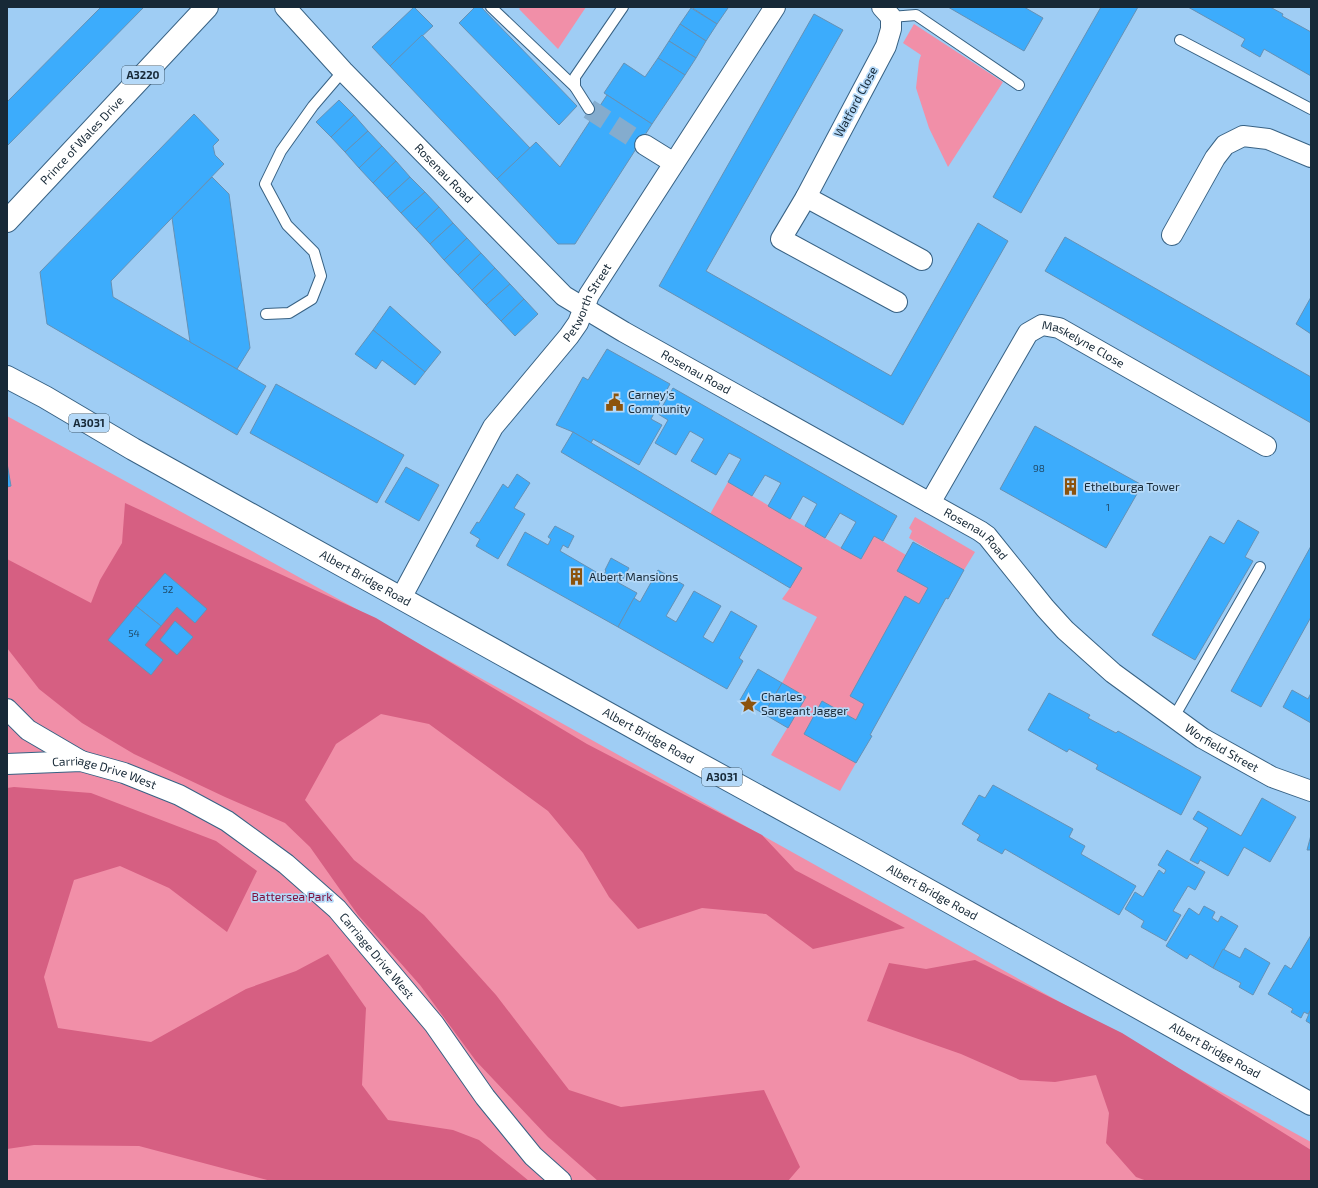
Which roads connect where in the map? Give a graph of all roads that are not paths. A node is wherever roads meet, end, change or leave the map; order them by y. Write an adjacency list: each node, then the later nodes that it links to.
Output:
1 (207, 7): 17 (main road, Prince of Wales Drive / A3220)
2 (285, 7): 8 (street, Rosenau Road)
3 (491, 7): 10 (lane)
4 (623, 7): 10 (lane)
5 (775, 7): 15 (street, Petworth Street)
6 (887, 12): 9 (lane); 16 (street, Watford Close)
7 (1180, 40): 12 (lane)
8 (342, 71): 21 (street, Rosenau Road); 22 (lane)
9 (1019, 85)
10 (574, 88): 11 (lane)
11 (589, 109)
12 (1311, 109)
13 (645, 145): 15 (street)
14 (1311, 157): 18 (street)
15 (674, 163): 21 (street, Petworth Street)
16 (806, 197): 19 (street); 20 (street, Watford Close)
17 (7, 221)
18 (1172, 235)
19 (922, 260)
20 (897, 302)
21 (583, 308): 25 (street, Rosenau Road); 27 (street, Petworth Street)
22 (266, 314)
23 (7, 377): 27 (main road, Albert Bridge Road / A3031)
24 (1266, 446): 25 (street, Maskelyne Close)
25 (930, 503): 28 (street, Rosenau Road)
26 (1260, 567): 30 (lane)
27 (401, 598): 34 (main road, Albert Bridge Road / A3031)
28 (1139, 692): 30 (street, Worfield Street)
29 (7, 709): 31 (street)
30 (1174, 718): 33 (street, Worfield Street)
31 (81, 761): 32 (street, Carriage Drive West); 35 (street, Carriage Drive West)
32 (7, 764)
33 (1311, 790)
34 (1311, 1104)
35 (561, 1181)

